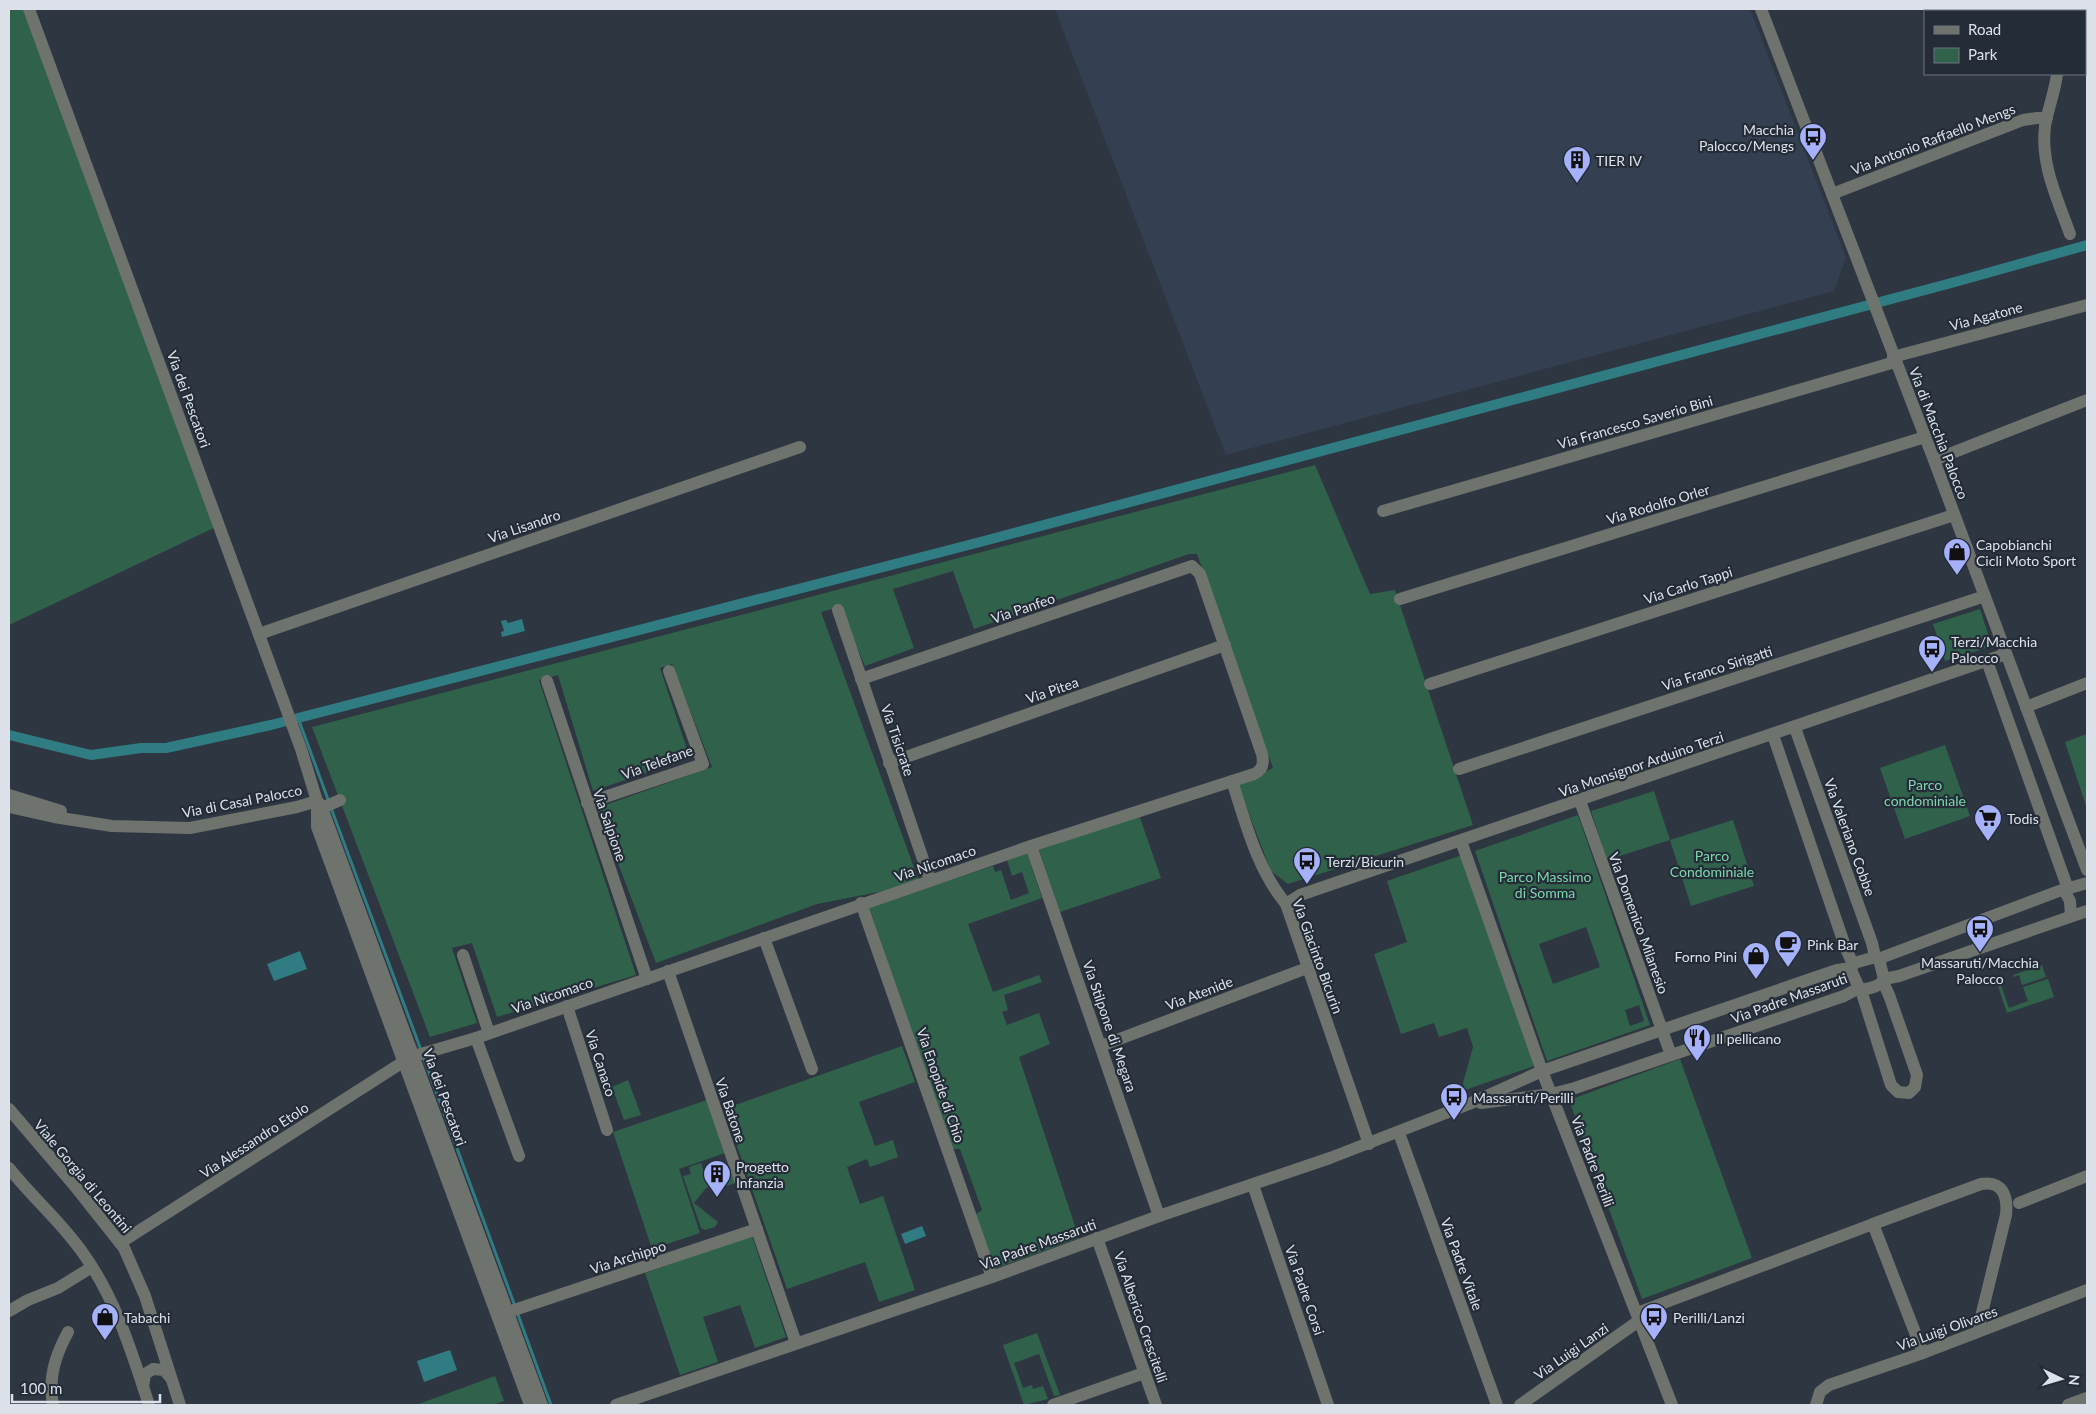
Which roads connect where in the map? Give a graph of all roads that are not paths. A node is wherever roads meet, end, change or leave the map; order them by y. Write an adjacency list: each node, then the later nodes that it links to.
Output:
1 (29, 9): 19 (street, Via dei Pescatori)
2 (1761, 9): 5 (street, Via di Macchia Palocco)
3 (2057, 75): 4 (street)
4 (2047, 118): 5 (street, Via Antonio Raffaello Mengs); 6 (street)
5 (1832, 194): 8 (street, Via di Macchia Palocco)
6 (2070, 234)
7 (2087, 305): 8 (street, Via Agatone)
8 (1894, 359): 10 (street, Via di Macchia Palocco); 13 (street, Via Francesco Saverio Bini)
9 (2087, 400): 12 (street)
10 (1925, 437): 12 (street, Via di Macchia Palocco); 17 (street, Via Rodolfo Orler)
11 (800, 448): 19 (street, Via Lisandro)
12 (1934, 460): 14 (street, Via di Macchia Palocco)
13 (1383, 511)
14 (1954, 515): 16 (street, Via di Macchia Palocco); 27 (street, Via Carlo Tappi)
15 (1195, 567): 20 (street, Via Nicomaco); 24 (street, Via Panfeo)
16 (1985, 596): 21 (street, Via di Macchia Palocco); 32 (street, Via Franco Sirigatti)
17 (1400, 599)
18 (838, 610): 24 (street, Via Tisicrate)
19 (259, 634): 36 (street, Via dei Pescatori)
20 (1225, 645): 31 (street, Via Pitea); 33 (street, Via Nicomaco)
21 (2006, 654): 22 (street, Via Monsignor Arduino Terzi); 28 (street, Via di Macchia Palocco)
22 (1987, 661): 29 (street, Via Monsignor Arduino Terzi); 45 (street)
23 (669, 671): 37 (street, Via Telefane)
24 (861, 679): 31 (street, Via Tisicrate)
25 (547, 681): 37 (street, Via Salpione)
26 (2087, 683): 28 (street)
27 (1430, 684)
28 (2026, 707): 42 (street, Via di Macchia Palocco)
29 (1795, 728): 30 (street, Via Monsignor Arduino Terzi); 52 (street, Via Valeriano Cobbe)
30 (1773, 736): 35 (street, Via Monsignor Arduino Terzi); 53 (street, Via Valeriano Cobbe)
31 (889, 763): 43 (street, Via Tisicrate)
32 (1459, 768)
33 (1232, 782): 41 (street, Via Nicomaco); 47 (street, Via Giacinto Bicurin)
34 (9, 795): 39 (street, Via di Casal Palocco)
35 (1580, 801): 40 (street, Via Monsignor Arduino Terzi); 60 (street, Via Domenico Milanesio)
36 (329, 803): 39 (street, Via di Casal Palocco); 65 (street, Via dei Pescatori)
37 (587, 803): 56 (street, Via Salpione)
38 (9, 807): 39 (street, Via di Casal Palocco)
39 (112, 826)
40 (1461, 841): 47 (street, Via Monsignor Arduino Terzi); 67 (street, Via Padre Perilli)
41 (1031, 846): 43 (street, Via Nicomaco); 63 (street, Via Stilpone di Megara)
42 (2087, 870)
43 (930, 880): 46 (street, Via Nicomaco)
44 (2087, 883): 45 (street, Via Padre Massaruti)
45 (2066, 889): 49 (street); 52 (street, Via Padre Massaruti)
46 (861, 903): 50 (street, Via Nicomaco); 85 (street, Via Enopide di Chio)
47 (1286, 904): 54 (street, Via Giacinto Bicurin)
48 (2087, 911): 49 (street, Via Padre Massaruti)
49 (2071, 916): 57 (street, Via Padre Massaruti)
50 (764, 938): 55 (street, Via Nicomaco); 66 (street)
51 (463, 955): 61 (street)
52 (1876, 959): 53 (street, Via Padre Massaruti); 57 (street, Via Valeriano Cobbe)
53 (1854, 967): 58 (street, Via Valeriano Cobbe); 60 (street, Via Padre Massaruti)
54 (1308, 968): 63 (street, Via Atenide); 73 (street, Via Giacinto Bicurin)
55 (668, 972): 56 (street, Via Nicomaco); 81 (street, Via Batone)
56 (647, 979): 59 (street, Via Nicomaco)
57 (1882, 982): 58 (street, Via Padre Massaruti); 58 (street, Via Valeriano Cobbe)
58 (1862, 989): 64 (street, Via Padre Massaruti)
59 (567, 1006): 61 (street, Via Nicomaco); 71 (street, Via Canaco)
60 (1662, 1030): 64 (street, Via Domenico Milanesio); 67 (street, Via Padre Massaruti)
61 (489, 1033): 62 (street, Via Nicomaco)
62 (476, 1038): 65 (street, Via Nicomaco); 74 (street)
63 (1101, 1046): 79 (street, Via Stilpone di Megara)
64 (1671, 1055): 68 (street, Via Padre Massaruti)
65 (416, 1056): 83 (street, Via Alessandro Etolo); 87 (street, Via dei Pescatori); 104 (street, Via dei Pescatori)
66 (812, 1069)
67 (1542, 1071): 68 (street, Via Padre Perilli); 69 (street, Via Padre Massaruti)
68 (1551, 1094): 69 (street, Via Padre Massaruti); 89 (street, Via Padre Perilli)
69 (1469, 1104): 72 (street, Via Padre Massaruti)
70 (9, 1109): 83 (street, Viale Gorgia di Leontini)
71 (607, 1130)
72 (1399, 1133): 73 (street, Via Padre Massaruti); 110 (street, Via Padre Vitale)
73 (1369, 1144): 77 (street, Via Padre Massaruti)
74 (519, 1156)
75 (9, 1168): 84 (street)
76 (2087, 1176): 78 (street)
77 (1253, 1185): 79 (street, Via Padre Massaruti); 109 (street, Via Padre Corsi)
78 (2019, 1204)
79 (1159, 1216): 82 (street, Via Padre Massaruti)
80 (1873, 1224): 89 (street, Via Luigi Lanzi); 90 (street, Via Luigi Lanzi); 94 (street)
81 (757, 1229): 87 (street, Via Archippo); 92 (street, Via Batone)
82 (1097, 1238): 85 (street, Via Padre Massaruti); 96 (street, Via Alberico Crescitelli)
83 (120, 1243): 93 (street, Viale Gorgia di Leontini)
84 (92, 1267): 88 (street); 95 (street)
85 (992, 1277): 92 (street, Via Padre Massaruti)
86 (2087, 1290): 94 (street, Via Luigi Olivares)
87 (514, 1310): 105 (street, Via dei Pescatori)
88 (9, 1311)
89 (1639, 1317): 111 (street, Via Luigi Lanzi); 112 (street, Via Padre Perilli)
90 (1978, 1325)
91 (68, 1332): 101 (street)
92 (796, 1343): 106 (street, Via Padre Massaruti)
93 (161, 1344): 95 (street); 97 (street, Viale Gorgia di Leontini)
94 (1922, 1353): 100 (street, Via Luigi Olivares)
95 (132, 1354): 98 (street)
96 (1144, 1373): 107 (street); 108 (street, Via Alberico Crescitelli)
97 (173, 1380): 98 (street); 103 (street, Viale Gorgia di Leontini)
98 (143, 1388): 102 (street)
99 (2087, 1398): 113 (street)
100 (1818, 1400)
101 (53, 1405)
102 (149, 1405)
103 (180, 1405)
104 (530, 1405)
105 (542, 1405)
106 (616, 1405)
107 (1054, 1405)
108 (1156, 1405)
109 (1328, 1405)
110 (1497, 1405)
111 (1520, 1405)
112 (1672, 1405)
113 (2068, 1405)

